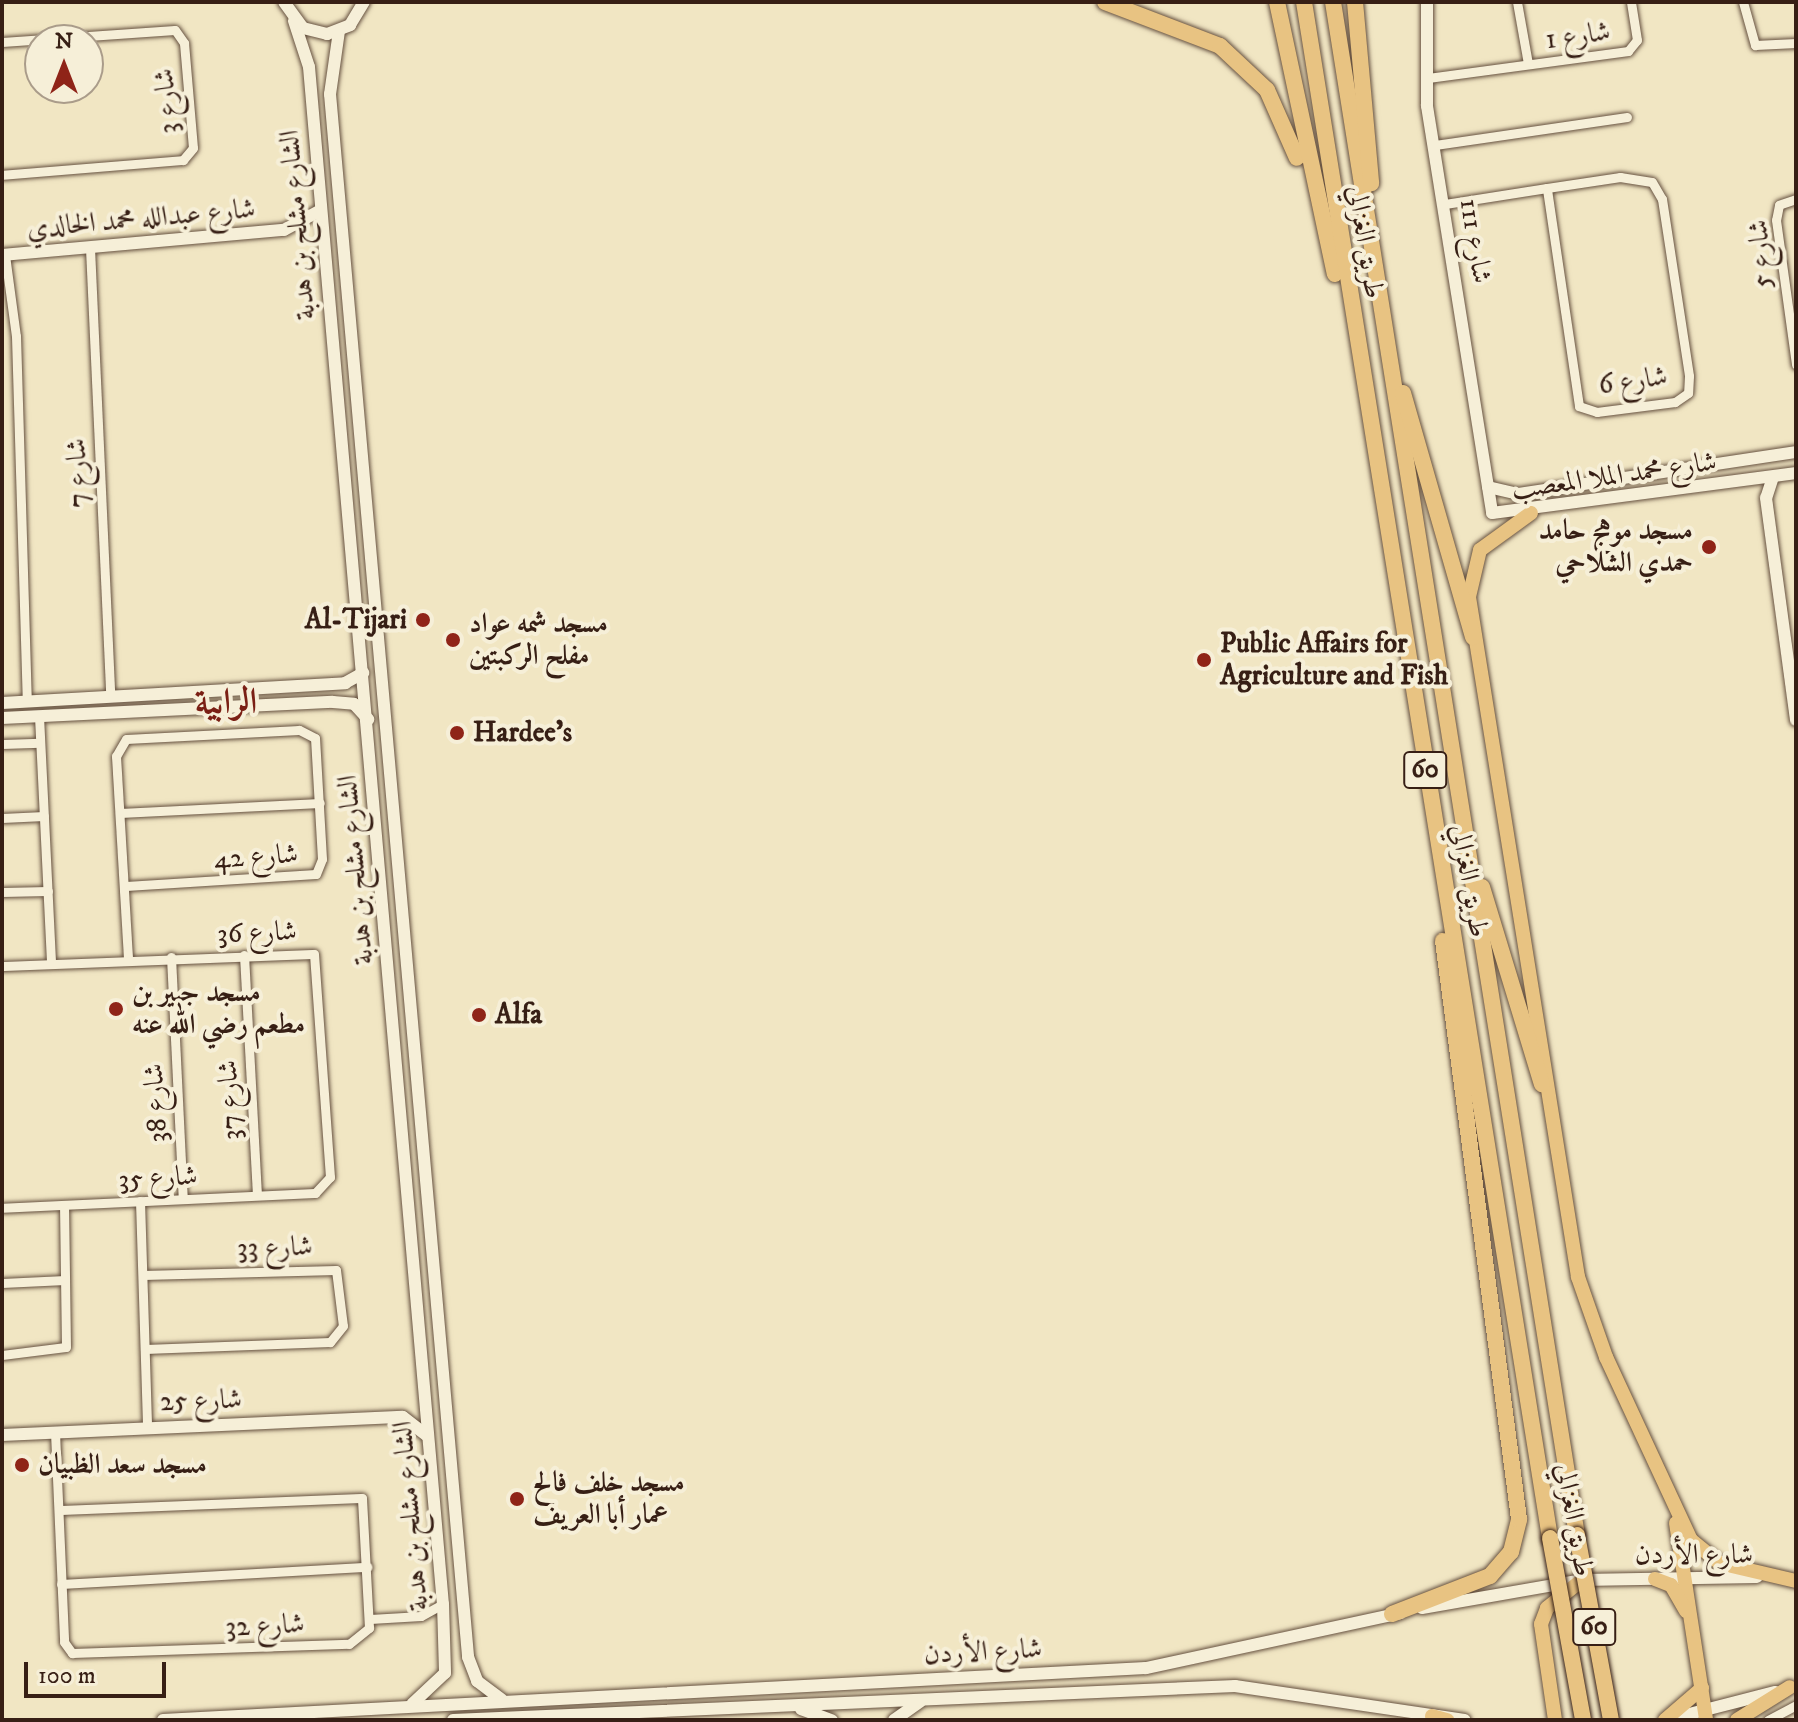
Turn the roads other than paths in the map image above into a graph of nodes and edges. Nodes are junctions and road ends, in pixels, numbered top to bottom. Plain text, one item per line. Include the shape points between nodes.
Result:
1 (364, 2) edge
2 (1105, 2) edge
3 (1277, 2) edge
4 (1304, 2) edge
5 (1333, 2) edge
6 (1355, 2) edge
7 (1427, 2) edge
8 (1517, 2) edge
9 (1631, 2) edge
10 (1743, 2) edge
11 (282, 4) edge
12 (294, 21) junction
13 (339, 31) junction
14 (2, 42) edge
15 (1796, 43) edge
16 (1528, 64) junction
17 (1428, 78) junction
18 (1627, 117) dead end
19 (1435, 145) junction
20 (2, 175) edge
21 (1547, 188) junction
22 (1796, 199) edge
23 (1445, 204) junction
24 (321, 210) junction
25 (1320, 217) junction
26 (284, 230) junction
27 (323, 246) junction
28 (90, 248) junction
29 (3, 255) edge
30 (1374, 261) junction
31 (1356, 349) junction
32 (1796, 365) edge
33 (1395, 376) junction
34 (1796, 452) edge
35 (1796, 473) edge
36 (1773, 477) junction
37 (1750, 481) junction
38 (1572, 486) junction
39 (1488, 487) junction
40 (1766, 498) junction
41 (1575, 507) junction
42 (1531, 513) junction
43 (353, 571) junction
44 (374, 572) junction
45 (376, 603) junction
46 (356, 606) junction
47 (1473, 637) junction
48 (363, 673) junction
49 (190, 692) junction
50 (110, 697) junction
51 (27, 701) junction
52 (2, 703) edge
53 (191, 709) junction
54 (39, 716) junction
55 (2, 718) edge
56 (369, 720) junction
57 (1796, 720) edge
58 (40, 743) junction
59 (2, 744) edge
60 (320, 803) junction
61 (120, 813) junction
62 (44, 816) junction
63 (2, 818) edge
64 (1436, 848) junction
65 (1472, 860) junction
66 (126, 886) junction
67 (48, 891) junction
68 (2, 892) edge
69 (244, 955) junction
70 (171, 957) junction
71 (128, 959) junction
72 (51, 963) junction
73 (2, 966) edge
74 (1542, 1084) junction
75 (315, 1193) joint
76 (257, 1195) junction
77 (183, 1199) junction
78 (140, 1201) junction
79 (64, 1205) junction
80 (2, 1208) edge
81 (409, 1235) junction
82 (430, 1235) junction
83 (143, 1275) junction
84 (65, 1280) junction
85 (2, 1283) edge
86 (145, 1349) junction
87 (2, 1355) edge
88 (425, 1394) junction
89 (403, 1417) junction
90 (147, 1427) junction
91 (55, 1432) junction
92 (2, 1435) edge
93 (428, 1437) junction
94 (1672, 1501) junction
95 (59, 1510) junction
96 (368, 1567) junction
97 (1686, 1577) junction
98 (1655, 1579) junction
99 (1582, 1580) junction
100 (1796, 1581) edge
101 (61, 1584) junction
102 (443, 1604) junction
103 (1392, 1614) junction
104 (370, 1619) junction
105 (1694, 1634) junction
106 (468, 1657) junction
107 (446, 1660) junction
108 (1081, 1671) junction
109 (1793, 1686) edge
110 (735, 1688) junction
111 (1702, 1688) junction
112 (1030, 1694) junction
113 (502, 1700) junction
114 (923, 1700) junction
115 (412, 1704) junction
116 (1796, 1705) edge
117 (790, 1706) junction
118 (679, 1712) junction
119 (1432, 1716) junction
120 (1706, 1717) edge
121 (163, 1720) edge
122 (453, 1720) edge
123 (832, 1720) edge
124 (894, 1720) edge
125 (1447, 1720) edge
126 (1465, 1720) edge
127 (1555, 1720) edge
128 (1583, 1720) edge
129 (1611, 1720) edge
130 (1665, 1720) edge
131 (1737, 1720) edge
132 (1768, 1720) edge

1 - 13 street
2 - 25 highway via 1186,28 1248,68 1278,111
3 - 25 highway
4 - 31 highway, طريق الغزالي / 60
5 - 30 highway, طريق الغزالي / 60
6 - 30 highway
7 - 17 street, شارع 111
8 - 16 street, شارع 1
9 - 16 street, شارع 1 via 1637,40 1628,51
10 - 15 street via 1755,45
11 - 12 street, الشارع مشلح بن هدبة
12 - 13 street via 315,33
12 - 24 street, الشارع مشلح بن هدبة via 309,67
13 - 44 street, الشارع مشلح بن هدبة via 330,94
14 - 20 street, شارع 3 via 175,30 184,43 193,148 183,160
16 - 17 street, شارع 1
17 - 19 street, شارع 111
18 - 19 street
19 - 23 street, شارع 111
21 - 21 street, شارع 6 via 1641,177 1659,190 1689,376 1688,393 1675,402 1597,412 1579,406
21 - 23 street, شارع 6
22 - 32 street, شارع 5 via 1779,205 1776,220
23 - 39 street, شارع 111
24 - 26 street, شارع عبدالله محمد الخالدي
24 - 27 street, الشارع مشلح بن هدبة
25 - 31 highway
26 - 27 street, شارع عبدالله محمد الخالدي via 308,233
26 - 28 street, شارع عبدالله محمد الخالدي
27 - 43 street, الشارع مشلح بن هدبة
28 - 29 street, شارع عبدالله محمد الخالدي
28 - 50 street, شارع 7
29 - 51 street via 16,351
30 - 33 highway, طريق الغزالي / 60
31 - 64 highway, طريق الغزالي / 60
33 - 47 highway via 1413,413
33 - 65 highway, طريق الغزالي / 60
34 - 38 street, شارع محمد الملا المعصب
35 - 36 street, شارع محمد الملا المعصب
36 - 37 street, شارع محمد الملا المعصب
36 - 40 street
37 - 40 street
37 - 41 street, شارع محمد الملا المعصب
38 - 39 street, شارع محمد الملا المعصب via 1504,495
38 - 41 street
39 - 42 street, شارع محمد الملا المعصب via 1496,516
40 - 57 street
41 - 42 street, شارع محمد الملا المعصب
42 - 47 main road via 1500,529 1475,557 1468,582
43 - 44 street via 365,579
43 - 46 street, الشارع مشلح بن هدبة
44 - 45 street, الشارع مشلح بن هدبة
45 - 46 street
45 - 82 street, الشارع مشلح بن هدبة
46 - 48 street, الشارع مشلح بن هدبة
47 - 74 main road
48 - 49 street via 345,683
48 - 56 street, الشارع مشلح بن هدبة
49 - 50 street
49 - 53 street via 197,700
50 - 51 street
51 - 52 street
53 - 54 street
53 - 56 street via 333,702 354,704
54 - 55 street
54 - 58 street
56 - 81 street, الشارع مشلح بن هدبة
58 - 59 street
58 - 62 street
60 - 61 street, شارع 42
60 - 61 street, شارع 42 via 317,744 309,733 134,736 116,756
60 - 66 street, شارع 42 via 321,867 308,878
61 - 66 street, شارع 42
62 - 63 street
62 - 67 street
64 - 103 highway via 1468,1163 1519,1519 1511,1552 1490,1576
64 - 128 highway, طريق الغزالي / 60, bridge
65 - 74 highway
65 - 129 highway, طريق الغزالي / 60, bridge via 1577,1535
66 - 71 street, شارع 42
67 - 68 street
67 - 72 street
69 - 70 street, شارع 36
69 - 75 street, شارع 36 via 308,952 317,958 330,1177
69 - 76 street, شارع 37
70 - 71 street, شارع 36
70 - 77 street, شارع 38
71 - 72 street, شارع 36
72 - 73 street, شارع 36
74 - 94 main road via 1580,1286
75 - 76 street, شارع 35
76 - 77 street, شارع 35
77 - 78 street, شارع 35
78 - 79 street, شارع 35
78 - 83 street
79 - 80 street, شارع 35
79 - 84 street
81 - 82 street via 419,1226
81 - 88 street, الشارع مشلح بن هدبة
82 - 106 street, الشارع مشلح بن هدبة
83 - 86 street
83 - 86 street, شارع 33 via 336,1270 343,1326 330,1342
84 - 85 street
84 - 87 street via 66,1347
86 - 90 street
88 - 89 street
88 - 93 street, الشارع مشلح بن هدبة
89 - 90 street, شارع 25
89 - 93 street
90 - 91 street, شارع 25
91 - 92 street, شارع 25
91 - 95 street, شارع 32
93 - 102 street, الشارع مشلح بن هدبة
94 - 97 main road
94 - 100 main road via 1707,1557
95 - 96 street via 345,1494 362,1498 368,1509
95 - 101 street, شارع 32
96 - 101 street, شارع 32
96 - 104 street
97 - 98 street, شارع الأردن
97 - 100 street, شارع الأردن
97 - 105 main road
98 - 99 street, شارع الأردن
98 - 105 main road via 1678,1593
99 - 103 street, شارع الأردن
99 - 127 main road via 1547,1608 1541,1624
101 - 104 street, شارع 32 via 64,1642 79,1656 349,1644 366,1635
102 - 104 street via 421,1616
102 - 107 street, الشارع مشلح بن هدبة
103 - 108 street, شارع الأردن via 1206,1659
105 - 111 main road
106 - 107 street via 459,1669
106 - 113 street, الشارع مشلح بن هدبة via 477,1681
107 - 115 street via 436,1689
108 - 110 street, شارع الأردن
108 - 112 street via 1082,1686
109 - 120 street
109 - 131 main road
110 - 113 street, شارع الأردن
110 - 118 street via 673,1696 669,1705
111 - 120 main road
111 - 130 main road
112 - 114 street, شارع الأردن
112 - 119 street, شارع الأردن via 1235,1686
113 - 115 street, شارع الأردن
114 - 117 street, شارع الأردن
114 - 124 street
115 - 121 street, شارع الأردن
116 - 132 street
117 - 118 street, شارع الأردن
117 - 123 street
118 - 122 street, شارع الأردن
119 - 125 main road
119 - 126 street, شارع الأردن
120 - 130 street

